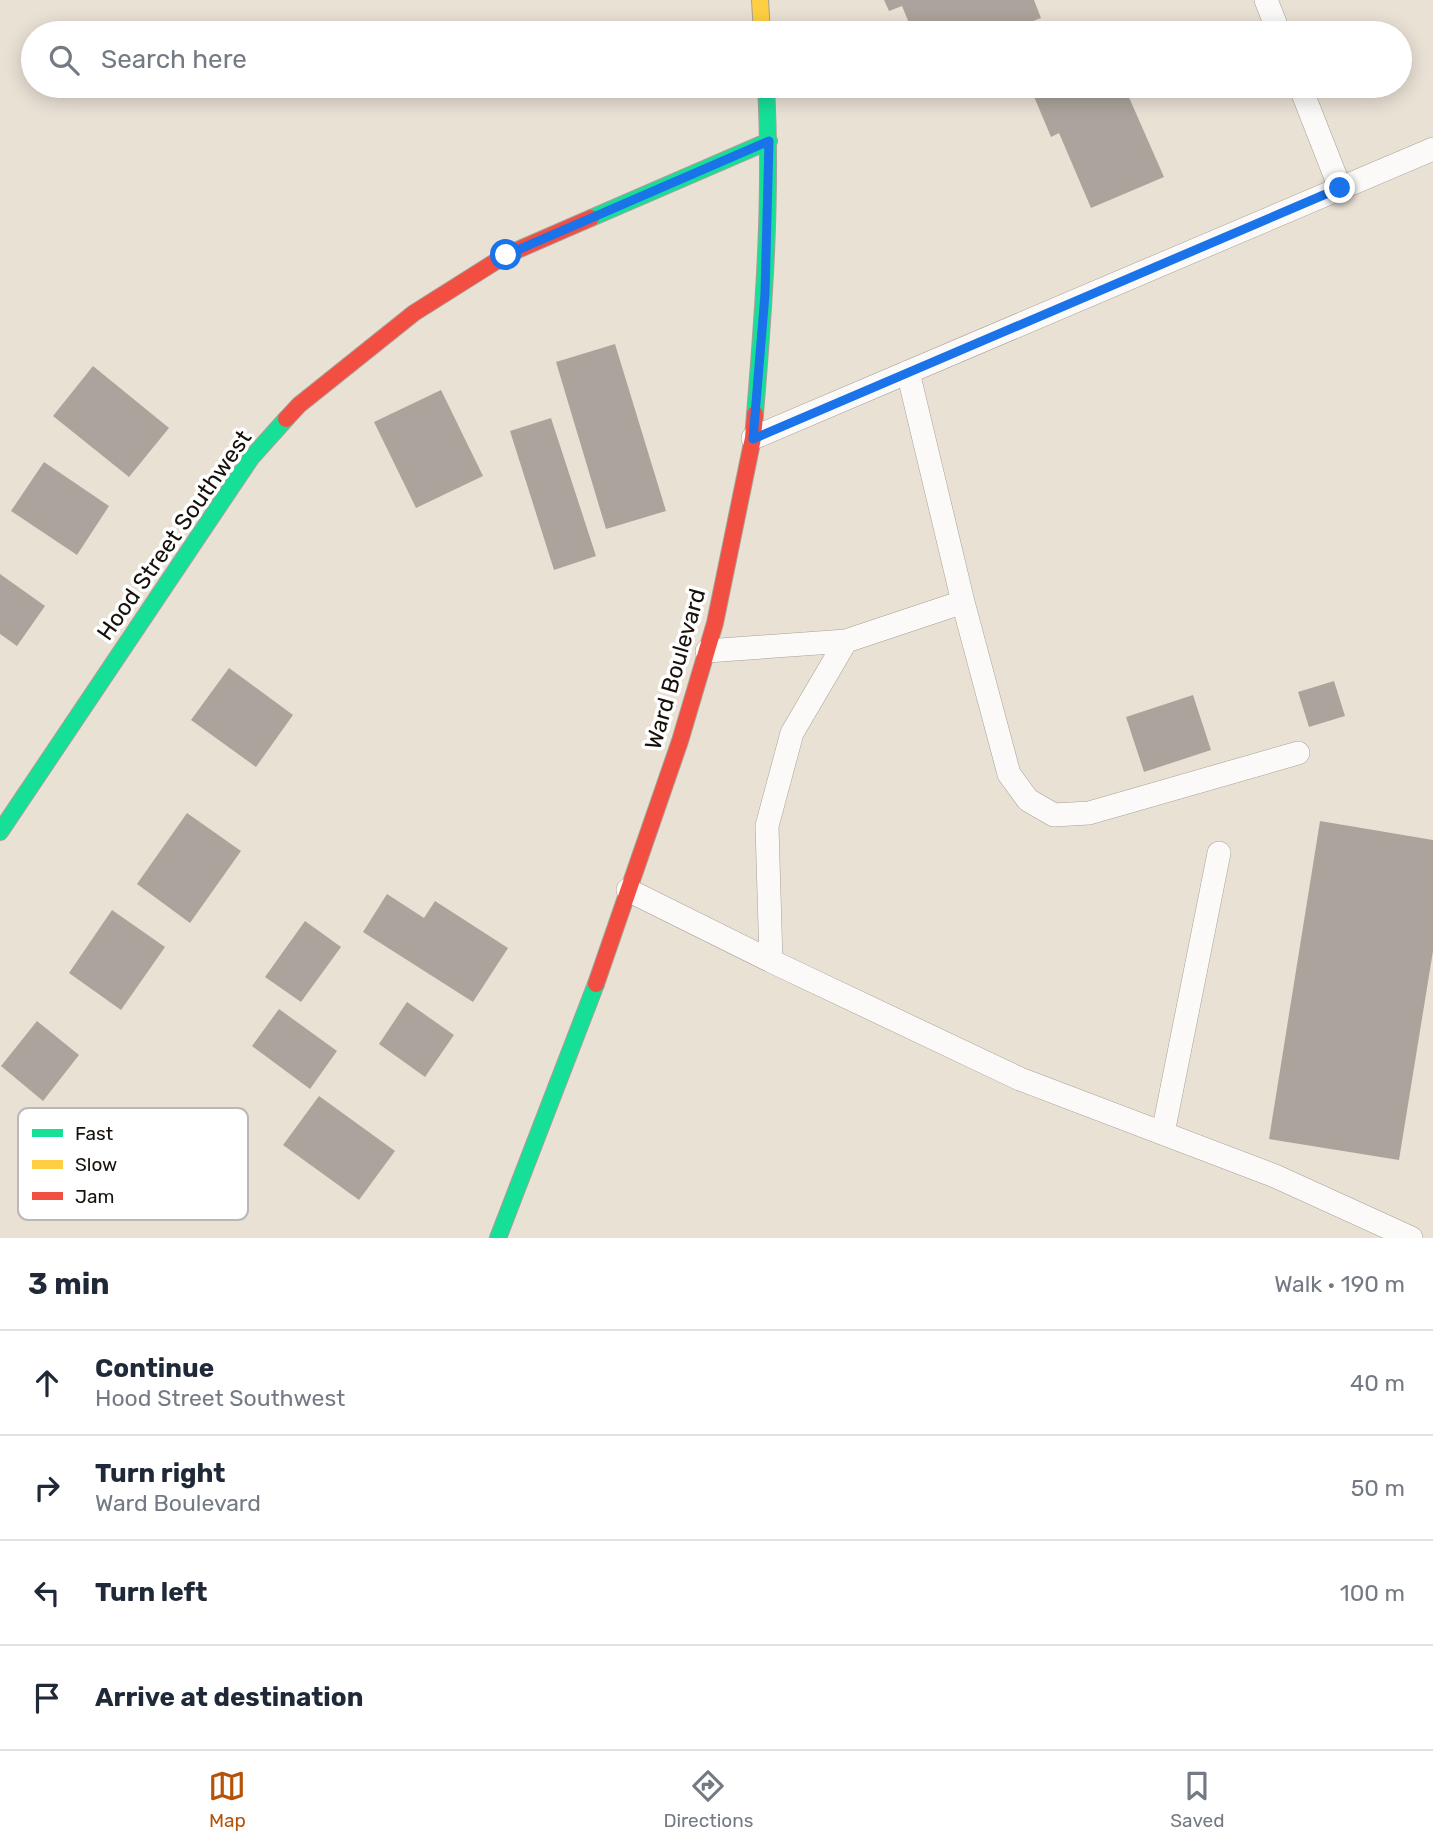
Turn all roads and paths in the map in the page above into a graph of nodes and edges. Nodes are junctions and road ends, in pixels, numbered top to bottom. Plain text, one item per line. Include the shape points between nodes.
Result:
1 (760, 0) edge
2 (1266, 0) edge
3 (761, 21) edge
4 (1274, 21) edge
5 (767, 98) edge
6 (1305, 98) edge
7 (769, 141) junction
8 (1433, 149) edge
9 (1340, 188) junction
10 (908, 372) junction
11 (753, 439) junction
12 (962, 602) junction
13 (846, 641) junction
14 (707, 651) junction
15 (1298, 752) dead end
16 (0, 832) edge
17 (1219, 853) dead end
18 (628, 890) junction
19 (771, 961) junction
20 (1163, 1133) junction
21 (498, 1238) edge
22 (1411, 1238) edge

1 - 3 main road
2 - 4 lane
5 - 7 main road, Ward Boulevard
6 - 9 lane
7 - 11 main road, Ward Boulevard via 765,294
7 - 16 main road, Hood Street Southwest via 506,255 414,313 299,405 251,458
8 - 9 lane
9 - 10 lane
10 - 11 lane
10 - 12 lane
11 - 14 main road, Ward Boulevard
12 - 13 lane
12 - 15 lane via 1009,774 1028,800 1054,815 1089,813
13 - 14 lane
13 - 19 lane via 792,733 767,826
14 - 18 main road, Ward Boulevard
17 - 20 lane
18 - 19 lane
18 - 21 main road, Ward Boulevard via 592,997
19 - 20 lane via 1020,1079
20 - 22 lane via 1275,1176

